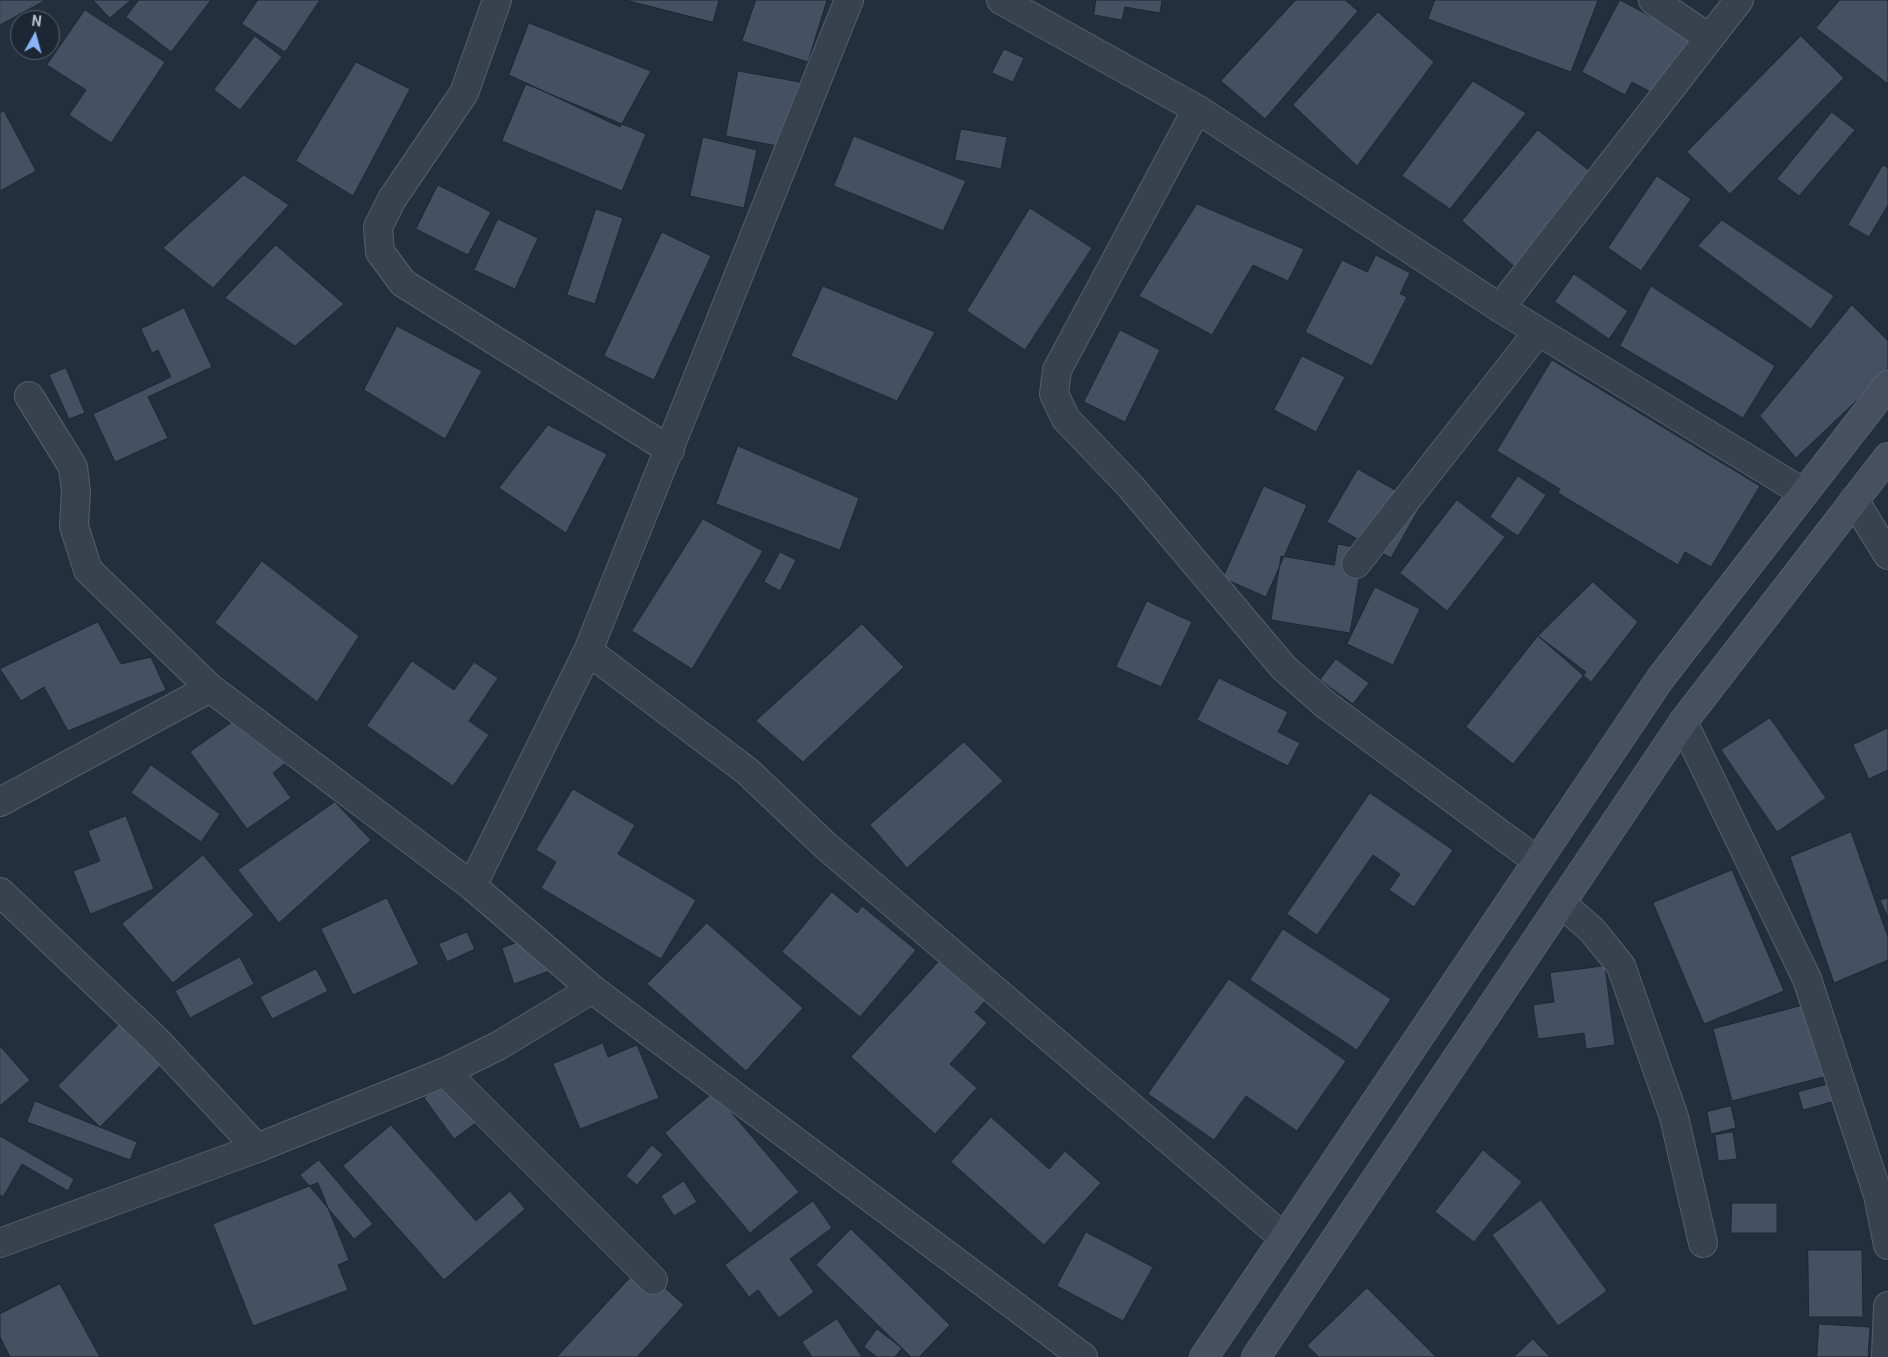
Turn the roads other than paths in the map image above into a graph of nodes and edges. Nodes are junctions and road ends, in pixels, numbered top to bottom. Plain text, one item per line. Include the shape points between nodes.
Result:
1 (497, 0) edge
2 (849, 0) edge
3 (1001, 0) edge
4 (1653, 0) edge
5 (1739, 0) edge
6 (1709, 38) junction
7 (1197, 109) junction
8 (1500, 308) junction
9 (1538, 332) junction
10 (1888, 385) edge
11 (29, 396) dead end
12 (670, 450) junction
13 (1888, 457) edge
14 (1804, 493) junction
15 (1854, 500) junction
16 (1888, 555) edge
17 (1356, 564) dead end
18 (588, 651) junction
19 (210, 688) junction
20 (1683, 722) junction
21 (0, 802) edge
22 (1537, 861) junction
23 (472, 886) junction
24 (0, 892) edge
25 (1562, 903) junction
26 (592, 989) junction
27 (446, 1072) junction
28 (257, 1148) junction
29 (1284, 1238) junction
30 (0, 1243) edge
31 (1703, 1244) dead end
32 (1888, 1245) edge
33 (653, 1280) dead end
34 (1888, 1306) edge
35 (1083, 1357) edge
36 (1204, 1357) edge
37 (1256, 1357) edge
38 (1886, 1357) edge

1 - 12 street via 464,93 392,199 378,227 380,252 404,283
2 - 12 street
3 - 7 street
4 - 6 street
5 - 6 street
6 - 8 street
7 - 8 street
7 - 22 street via 1057,370 1054,394 1066,419 1125,481 1284,668 1326,705
8 - 9 street
9 - 14 street
9 - 17 street
10 - 14 main road
11 - 19 street via 73,467 76,492 74,526 88,570
12 - 18 street
13 - 15 main road
14 - 22 main road via 1660,679
15 - 16 street
15 - 20 main road
18 - 23 street
18 - 29 street via 747,771 826,846
19 - 21 street
19 - 23 street
20 - 25 main road
20 - 32 street via 1807,979 1878,1195
22 - 29 main road
23 - 26 street
24 - 28 street via 157,1041
25 - 31 street via 1592,930 1621,966 1674,1117
25 - 37 main road
26 - 27 street via 498,1046
26 - 35 street
27 - 28 street
27 - 33 street
28 - 30 street
29 - 36 main road
34 - 38 street

